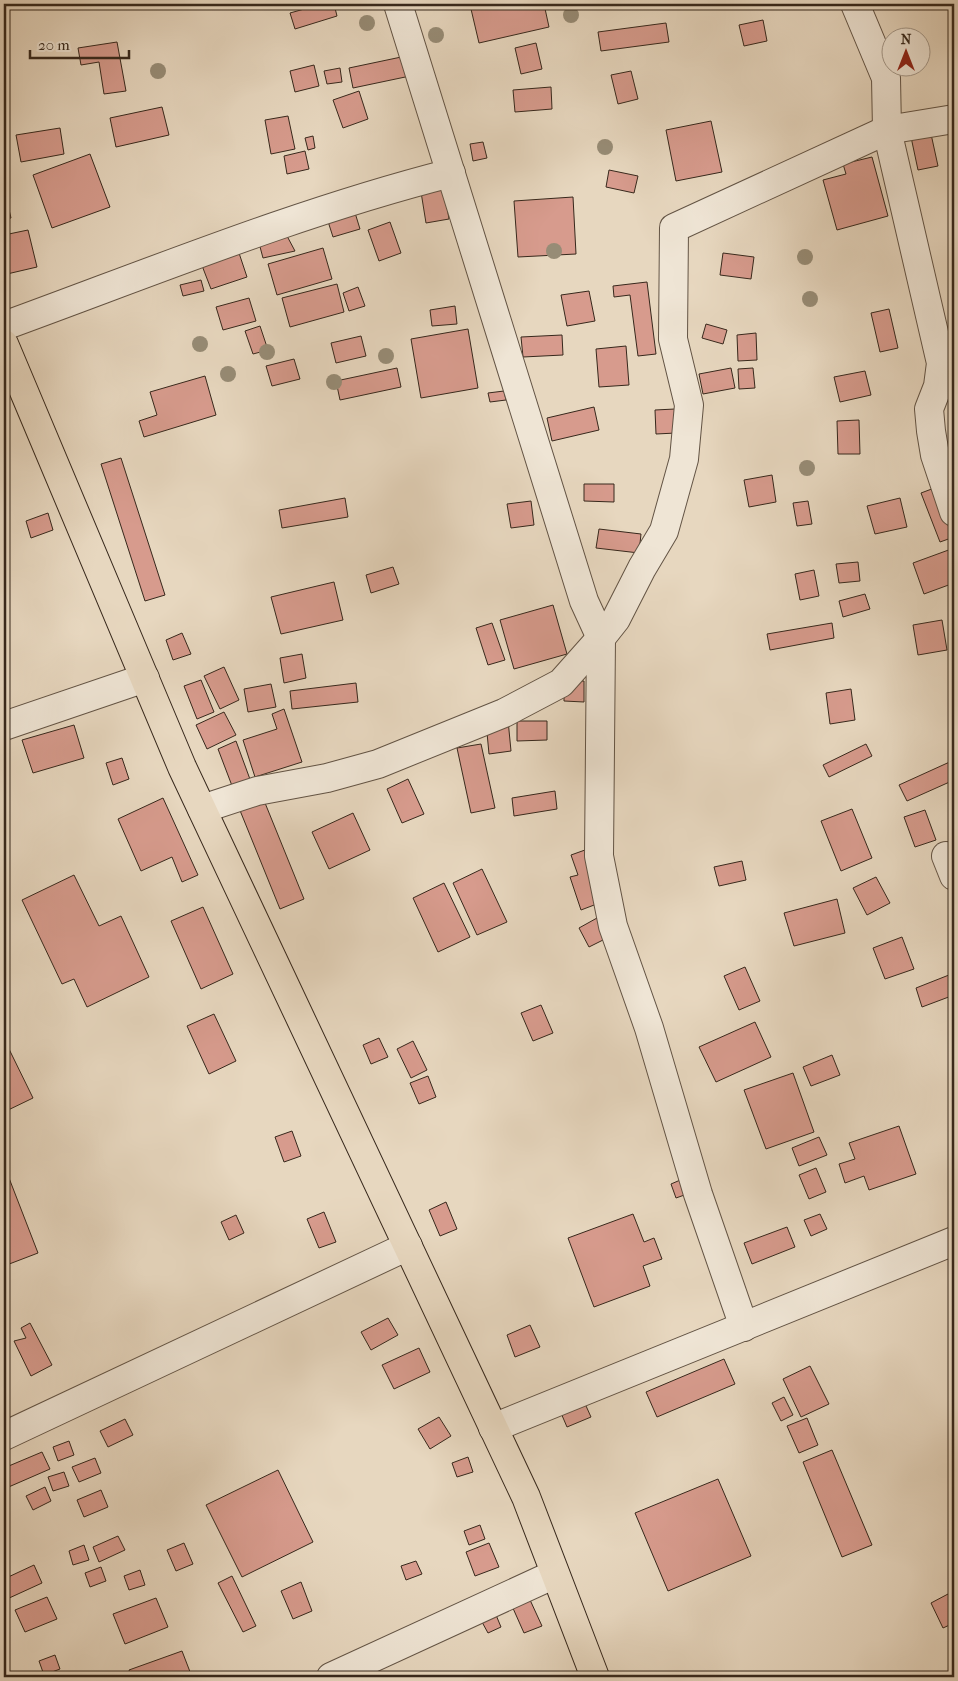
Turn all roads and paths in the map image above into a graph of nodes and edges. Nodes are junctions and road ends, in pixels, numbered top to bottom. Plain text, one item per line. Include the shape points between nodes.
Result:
1 (398, 4) edge
2 (855, 4) edge
3 (954, 119) edge
4 (887, 130) junction
5 (450, 173) junction
6 (4, 326) edge
7 (4, 344) edge
8 (954, 512) edge
9 (601, 638) junction
10 (145, 678) junction
11 (4, 726) edge
12 (202, 809) junction
13 (954, 1241) edge
14 (408, 1246) junction
15 (744, 1326) junction
16 (494, 1428) junction
17 (4, 1436) edge
18 (555, 1574) junction
19 (331, 1677) edge
20 (595, 1677) edge

1 - 5 street
2 - 4 street via 886,78
3 - 4 street
4 - 8 street via 941,363 938,386 929,409 934,455
4 - 9 street via 674,228 673,339 689,405 684,460 664,531 616,619
5 - 6 street via 379,191 261,230
5 - 9 street via 581,592
7 - 10 main road
9 - 12 street via 560,683 495,717 378,764 327,778 257,791
9 - 15 street via 599,856 613,926 648,1028 698,1194
10 - 11 street
10 - 12 main road
12 - 14 main road
13 - 15 street
14 - 16 main road
14 - 17 street
15 - 16 street
16 - 18 main road via 526,1496
18 - 19 street
18 - 20 main road

